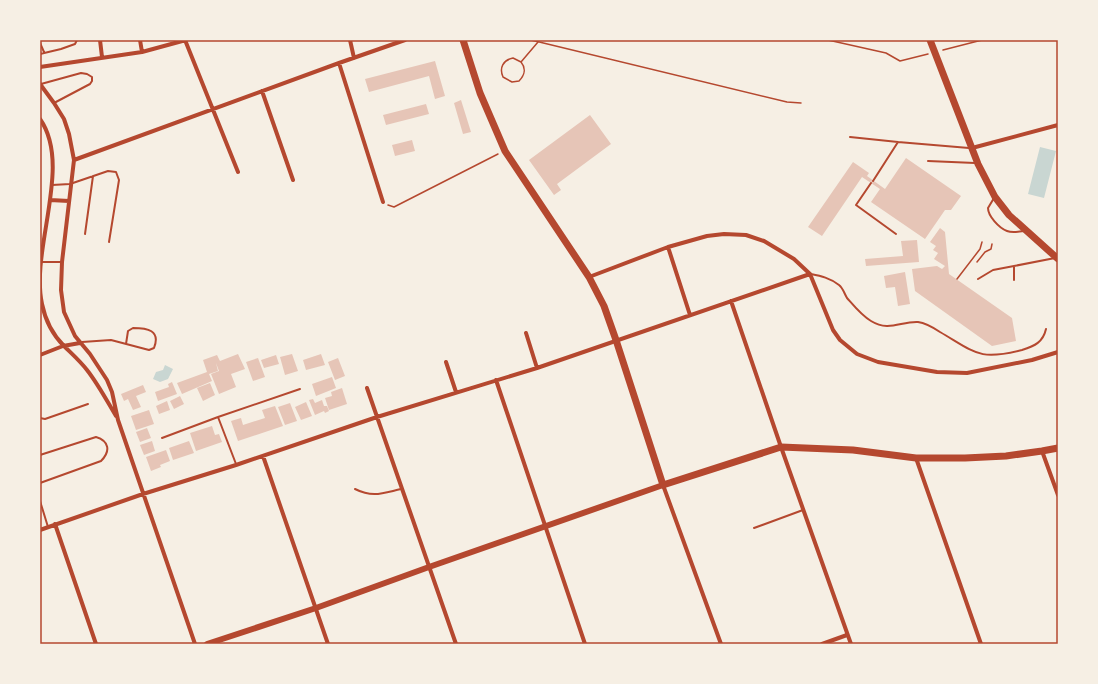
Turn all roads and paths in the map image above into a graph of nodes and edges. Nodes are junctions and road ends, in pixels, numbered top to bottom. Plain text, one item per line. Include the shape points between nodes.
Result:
1 (77, 40) edge
2 (100, 40) edge
3 (140, 40) edge
4 (185, 40) edge
5 (350, 40) edge
6 (405, 40) edge
7 (463, 40) edge
8 (532, 40) edge
9 (828, 40) edge
10 (930, 40) edge
11 (982, 40) edge
12 (170, 42) edge
13 (538, 42) junction
14 (40, 43) edge
15 (954, 47) dead end
16 (44, 52) junction
17 (142, 52) junction
18 (40, 54) edge
19 (102, 57) junction
20 (917, 57) dead end
21 (354, 58) junction
22 (521, 62) junction
23 (339, 63) junction
24 (40, 67) edge
25 (40, 84) edge
26 (262, 91) junction
27 (54, 103) junction
28 (801, 103) dead end
29 (214, 110) junction
30 (40, 119) edge
31 (1058, 125) edge
32 (850, 138) dead end
33 (898, 142) junction
34 (972, 148) junction
35 (505, 151) junction
36 (74, 160) junction
37 (928, 161) dead end
38 (978, 164) junction
39 (238, 172) dead end
40 (93, 176) junction
41 (293, 180) dead end
42 (873, 181) dead end
43 (871, 183) dead end
44 (70, 184) junction
45 (51, 185) junction
46 (995, 197) junction
47 (50, 200) junction
48 (69, 201) junction
49 (383, 202) joint
50 (1027, 231) junction
51 (85, 234) dead end
52 (896, 234) dead end
53 (108, 242) dead end
54 (982, 242) dead end
55 (992, 244) dead end
56 (668, 247) junction
57 (1057, 258) edge
58 (41, 262) edge
59 (62, 262) junction
60 (977, 262) dead end
61 (1014, 266) junction
62 (810, 274) junction
63 (589, 278) junction
64 (978, 279) dead end
65 (957, 280) dead end
66 (1014, 280) dead end
67 (731, 300) junction
68 (690, 315) junction
69 (1046, 329) dead end
70 (526, 333) dead end
71 (616, 340) junction
72 (80, 343) junction
73 (126, 344) junction
74 (63, 346) junction
75 (1058, 352) edge
76 (40, 355) edge
77 (446, 362) dead end
78 (537, 368) junction
79 (496, 380) junction
80 (367, 388) dead end
81 (300, 389) dead end
82 (456, 392) junction
83 (88, 404) dead end
84 (218, 417) junction
85 (377, 417) junction
86 (40, 418) edge
87 (118, 420) junction
88 (162, 438) dead end
89 (781, 446) junction
90 (1058, 448) edge
91 (1042, 451) junction
92 (40, 455) edge
93 (263, 456) junction
94 (916, 458) junction
95 (236, 465) junction
96 (40, 483) edge
97 (663, 485) junction
98 (402, 488) junction
99 (355, 489) dead end
100 (143, 494) junction
101 (1058, 496) edge
102 (40, 500) edge
103 (804, 510) junction
104 (55, 524) junction
105 (48, 527) junction
106 (546, 527) junction
107 (754, 528) dead end
108 (40, 530) edge
109 (429, 566) junction
110 (316, 608) junction
111 (847, 635) junction
112 (96, 644) edge
113 (195, 644) edge
114 (207, 644) edge
115 (328, 644) edge
116 (456, 644) edge
117 (585, 644) edge
118 (721, 644) edge
119 (822, 644) edge
120 (850, 644) edge
121 (981, 644) edge

1 - 16 lane via 75,44
2 - 19 street
3 - 17 street
4 - 12 street
4 - 29 street
5 - 21 street
6 - 21 street
7 - 35 main road via 480,93
8 - 13 path
9 - 20 path via 886,53 900,61
10 - 34 main road
11 - 15 path
12 - 17 street
13 - 22 path
13 - 28 path via 787,102
14 - 16 lane
16 - 18 lane
17 - 19 street
19 - 24 street
21 - 23 street
22 - 22 path via 513,58 506,60 502,68 503,78 512,82 519,81 524,75 524,66
23 - 26 street
23 - 49 street
25 - 27 street
25 - 27 lane via 81,73 92,77 90,84
26 - 29 street
26 - 41 street
27 - 36 street via 64,119
29 - 36 street
29 - 39 street
30 - 45 street via 51,143
31 - 34 street
32 - 33 lane
33 - 34 lane
33 - 42 lane
34 - 38 main road
35 - 49 path via 394,207
35 - 63 main road
36 - 44 street
37 - 38 lane
38 - 46 main road
40 - 44 lane
40 - 51 lane
40 - 53 lane via 111,171 116,172 118,178
43 - 52 lane via 856,205
44 - 45 lane
44 - 48 street
45 - 47 street
46 - 50 main road via 1009,215
46 - 50 lane via 988,208 990,215 1008,231
47 - 48 street
47 - 58 street
48 - 59 street
50 - 57 main road
54 - 65 path via 980,250
55 - 60 path via 991,249
56 - 62 street via 708,236 746,235 778,249
56 - 63 street
56 - 68 street
57 - 61 lane
58 - 59 lane
58 - 74 street via 42,303 48,323
59 - 72 street via 61,290 64,312
61 - 64 lane via 993,270
61 - 66 lane
62 - 67 street
62 - 69 lane via 822,276 840,286 847,298 870,321 882,326 918,322 939,331 969,350 986,356 1032,347 1041,340
62 - 75 street via 833,330 840,340 857,354 878,362 937,372 967,373
63 - 71 main road via 604,306
67 - 68 street
67 - 89 street
68 - 71 street
70 - 78 street
71 - 78 street
71 - 97 main road
72 - 73 lane via 104,340
72 - 74 street
72 - 87 street via 107,380
73 - 73 lane via 149,350 154,348 156,338 150,330 133,328 128,332
74 - 76 street
74 - 87 street via 88,371
77 - 82 street
78 - 79 street
79 - 82 street
79 - 106 street
80 - 85 street
81 - 84 lane
82 - 85 street
83 - 86 lane via 45,419
84 - 88 lane
84 - 95 lane
85 - 93 street
85 - 98 street
87 - 100 street
89 - 94 main road via 853,450
89 - 97 main road
89 - 103 street
90 - 91 main road
91 - 94 main road via 992,456
91 - 101 street
92 - 96 lane via 96,437 103,439 108,451 101,461
93 - 95 street
93 - 110 street
94 - 121 street
95 - 100 street
97 - 106 main road
97 - 118 street
98 - 99 lane via 375,495
98 - 109 street
100 - 104 street
100 - 113 street
102 - 105 lane
103 - 107 lane
103 - 111 street
104 - 105 street
104 - 112 street
105 - 108 street
106 - 109 main road
106 - 117 street
109 - 110 main road
109 - 116 street
110 - 114 main road
110 - 115 street
111 - 119 street
111 - 120 street

